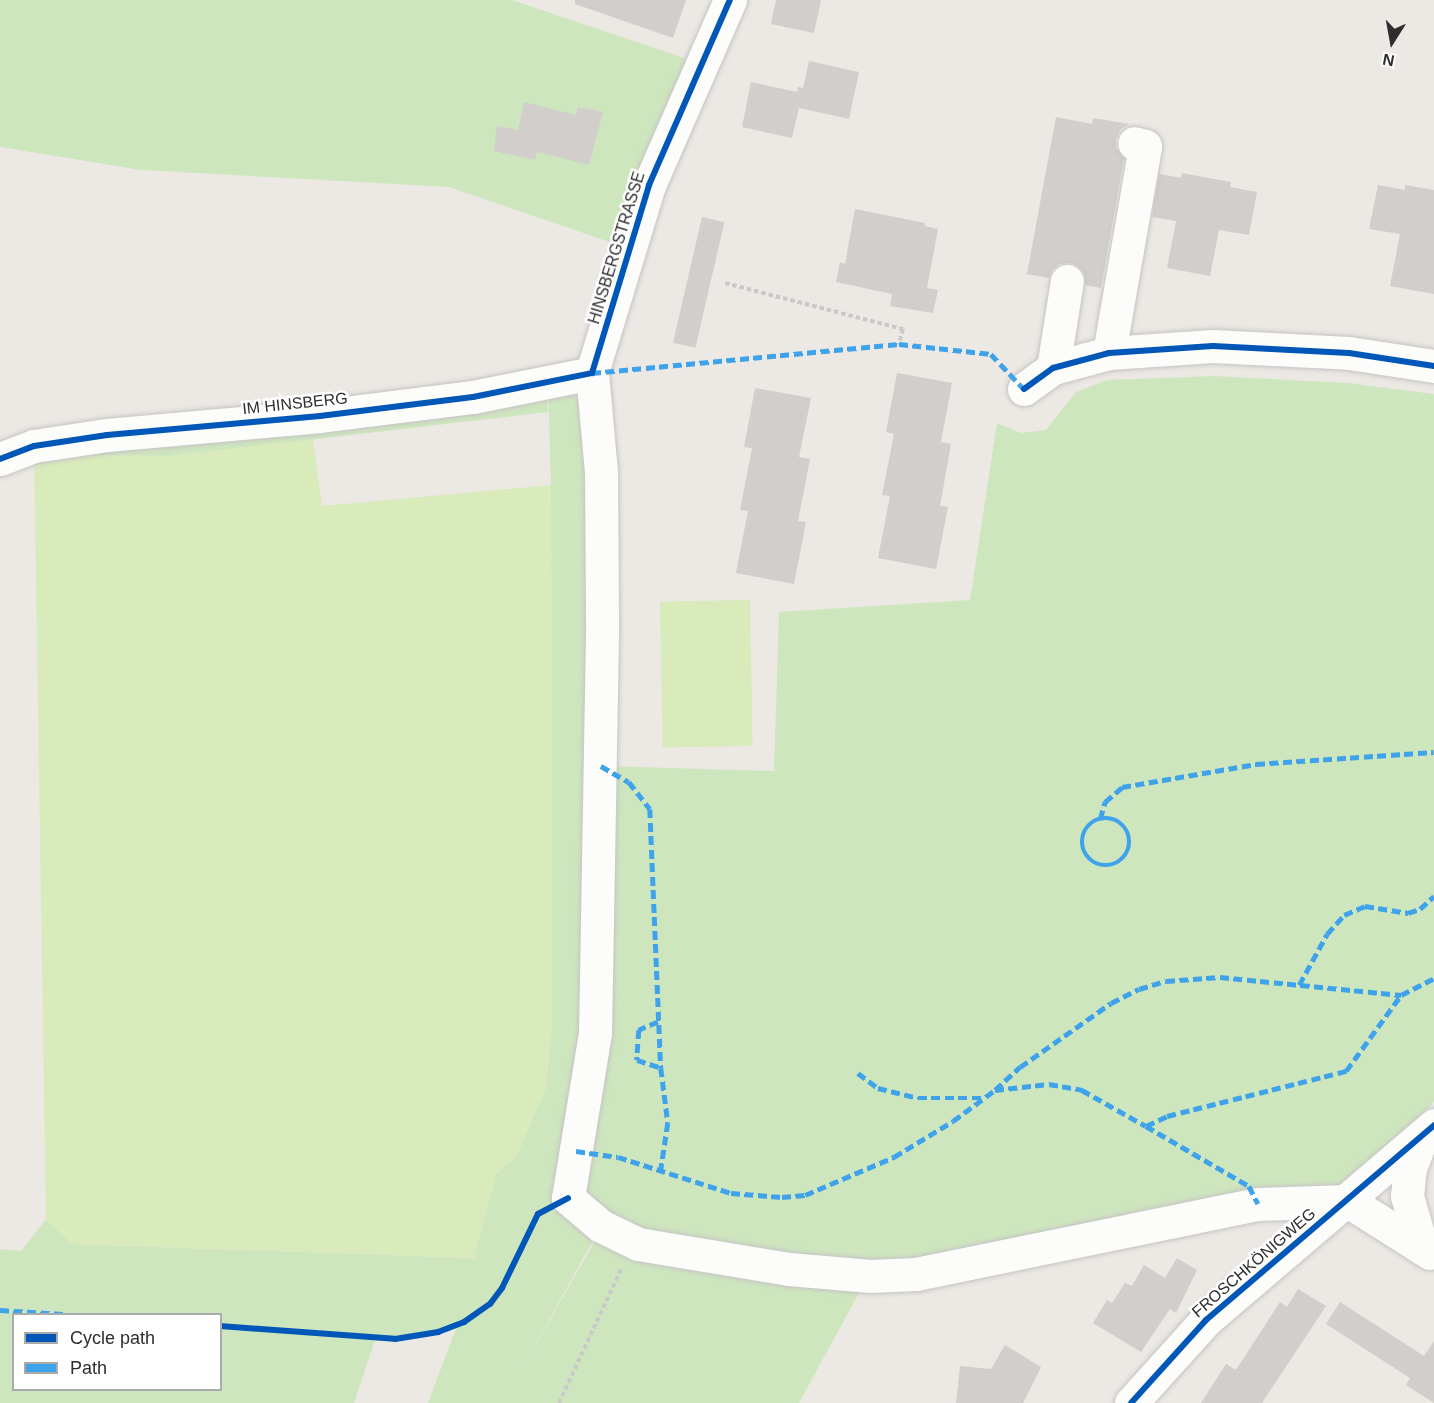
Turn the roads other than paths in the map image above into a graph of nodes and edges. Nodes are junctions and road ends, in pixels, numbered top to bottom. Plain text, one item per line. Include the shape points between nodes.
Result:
1 (730, 0) edge
2 (1134, 143) dead end
3 (1067, 281) dead end
4 (1110, 353) junction
5 (1434, 366) edge
6 (1053, 368) junction
7 (592, 373) junction
8 (1024, 389) dead end
9 (0, 459) edge
10 (1429, 1130) edge
11 (1348, 1201) junction
12 (1428, 1252) edge
13 (1131, 1403) edge

1 - 7 street, HINSBERGSTRASSE via 649,185
2 - 4 street via 1145,146
3 - 6 street
4 - 5 street via 1214,346 1349,353
4 - 6 street
6 - 8 street
7 - 9 street, IM HINSBERG via 473,397 107,435 34,446
7 - 11 street via 601,471 602,633 595,1034 568,1198 591,1220 633,1242 789,1269 871,1276 916,1274 1258,1204
10 - 11 street, FROSCHKÖNIGWEG
10 - 12 street via 1410,1168 1407,1196
11 - 12 street
11 - 13 street, FROSCHKÖNIGWEG via 1206,1320

